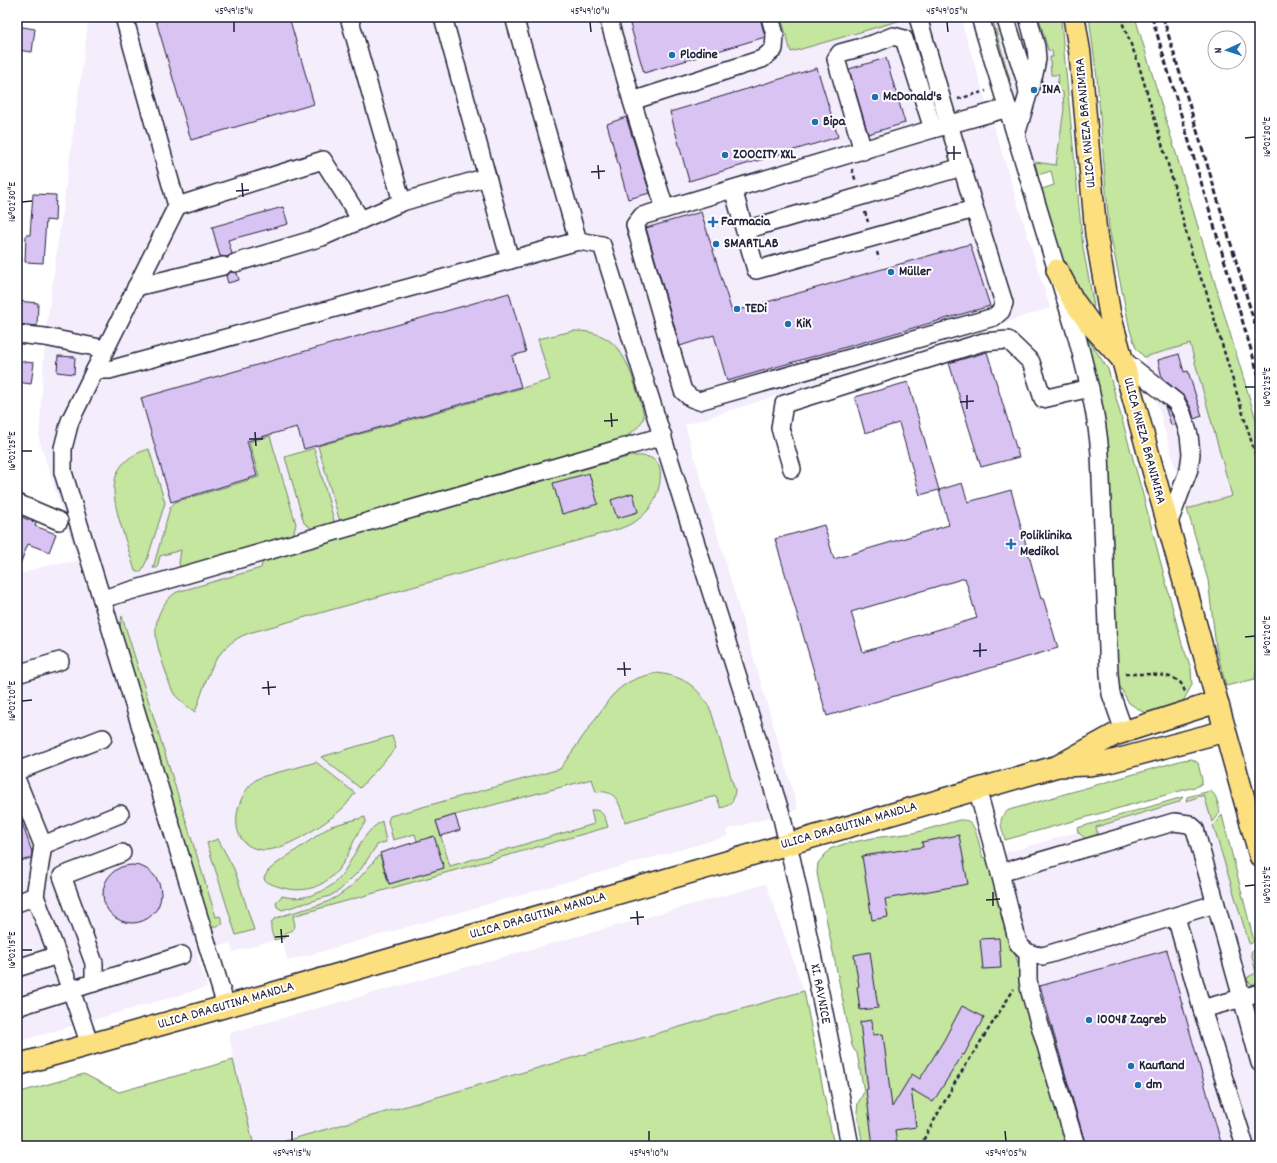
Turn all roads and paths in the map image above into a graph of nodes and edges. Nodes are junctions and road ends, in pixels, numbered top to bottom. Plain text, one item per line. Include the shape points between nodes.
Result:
1 (124, 17) edge
2 (349, 17) edge
3 (443, 17) edge
4 (514, 17) edge
5 (608, 17) edge
6 (770, 17) edge
7 (918, 17) edge
8 (980, 17) edge
9 (1005, 17) edge
10 (1018, 17) edge
11 (1028, 17) edge
12 (1074, 17) edge
13 (1120, 17) edge
14 (1034, 74) junction
15 (990, 90) dead end
16 (1028, 94) junction
17 (632, 101) junction
18 (952, 101) dead end
19 (1008, 108) junction
20 (949, 125) junction
21 (933, 129) junction
22 (1016, 135) junction
23 (863, 151) junction
24 (962, 167) junction
25 (487, 177) junction
26 (733, 189) junction
27 (402, 202) junction
28 (177, 206) junction
29 (665, 209) junction
30 (974, 209) junction
31 (361, 220) junction
32 (745, 230) junction
33 (578, 241) junction
34 (510, 260) junction
35 (1057, 270) junction
36 (136, 287) junction
37 (17, 334) edge
38 (105, 349) junction
39 (1122, 359) junction
40 (95, 370) junction
41 (1090, 388) junction
42 (663, 436) junction
43 (792, 469) dead end
44 (1260, 470) edge
45 (17, 503) edge
46 (58, 521) dead end
47 (1168, 525) junction
48 (102, 599) junction
49 (60, 661) dead end
50 (17, 674) edge
51 (1122, 674) dead end
52 (1187, 697) dead end
53 (1217, 702) junction
54 (1124, 731) junction
55 (1225, 731) junction
56 (102, 738) dead end
57 (1058, 766) junction
58 (17, 771) edge
59 (17, 781) edge
60 (977, 788) junction
61 (120, 814) dead end
62 (788, 843) junction
63 (43, 845) junction
64 (122, 853) dead end
65 (1260, 856) edge
66 (1000, 873) junction
67 (35, 896) junction
68 (17, 903) edge
69 (1215, 904) junction
70 (1176, 916) junction
71 (1028, 954) junction
72 (58, 955) junction
73 (182, 955) dead end
74 (17, 968) edge
75 (1028, 980) junction
76 (94, 983) junction
77 (71, 990) junction
78 (1254, 993) edge
79 (17, 1006) edge
80 (226, 1006) junction
81 (1202, 1009) junction
82 (90, 1044) junction
83 (1260, 1063) edge
84 (17, 1065) edge
85 (850, 1146) edge
86 (920, 1146) edge
87 (1076, 1146) edge
88 (1245, 1146) edge

1 - 28 street
2 - 27 street
3 - 25 street
4 - 33 street
5 - 17 street
6 - 17 street via 775,35 774,49 762,59
7 - 20 street
8 - 19 street
9 - 16 street
10 - 14 street
11 - 14 street via 1036,47
12 - 39 main road, ULICA KNEZA BRANIMIRA via 1080,54 1098,247 1110,316
13 - 44 path via 1138,62 1194,262 1205,288
14 - 16 street
15 - 18 path
16 - 22 street
17 - 29 street
19 - 20 street
19 - 22 street
20 - 21 street
20 - 24 street
21 - 23 street
21 - 23 street via 904,38 893,36 840,52 836,59
22 - 35 street
23 - 26 street
24 - 30 street
24 - 32 street
25 - 27 street
25 - 34 street
26 - 29 street
26 - 32 street
27 - 31 street
28 - 31 street via 323,160
28 - 36 street
29 - 30 street via 642,216 635,225 683,391 700,401 994,317 1001,311 1004,303
30 - 32 street via 756,270
31 - 36 street via 322,237 229,265
33 - 34 street
33 - 42 street, XI. RAVNICE via 602,245
34 - 40 street via 109,370
35 - 39 main road via 1072,300
35 - 41 street
36 - 38 street
37 - 38 street
38 - 40 street
39 - 47 main road, ULICA KNEZA BRANIMIRA
39 - 47 street via 1176,402 1189,435 1191,454 1188,469
40 - 48 street via 70,421 63,448 63,472
41 - 43 street via 1043,399 1031,362 1008,340 983,342 784,404 780,428
41 - 54 street via 1099,435 1109,674 1111,694
42 - 48 street
42 - 62 street, XI. RAVNICE
45 - 46 street
47 - 53 main road, ULICA KNEZA BRANIMIRA
48 - 80 street
49 - 50 street
51 - 52 path via 1152,674 1176,679 1183,686
53 - 54 main road, ULICA DRAGUTINA MANDLA
53 - 55 main road, ULICA KNEZA BRANIMIRA
54 - 57 main road, ULICA DRAGUTINA MANDLA
55 - 57 main road, ULICA DRAGUTINA MANDLA via 1109,762
55 - 65 main road, ULICA KNEZA BRANIMIRA
56 - 58 street
57 - 60 main road, ULICA DRAGUTINA MANDLA
59 - 63 street
60 - 62 main road, ULICA DRAGUTINA MANDLA
60 - 66 street
61 - 63 street
62 - 80 main road, ULICA DRAGUTINA MANDLA
62 - 85 street, XI. RAVNICE
63 - 67 street
64 - 76 street via 62,876 94,963
66 - 69 street via 1174,822 1189,824 1194,829
66 - 71 street via 1018,943
67 - 68 street
67 - 72 street
69 - 70 street
69 - 78 street
70 - 71 street via 1044,956
70 - 81 street
71 - 75 street
72 - 74 street
72 - 77 street
73 - 76 street
75 - 86 path via 1011,991
75 - 87 street
76 - 77 street
77 - 79 street
77 - 82 street
78 - 81 street
78 - 83 street
80 - 82 main road, ULICA DRAGUTINA MANDLA
81 - 88 street
82 - 84 main road, ULICA DRAGUTINA MANDLA

